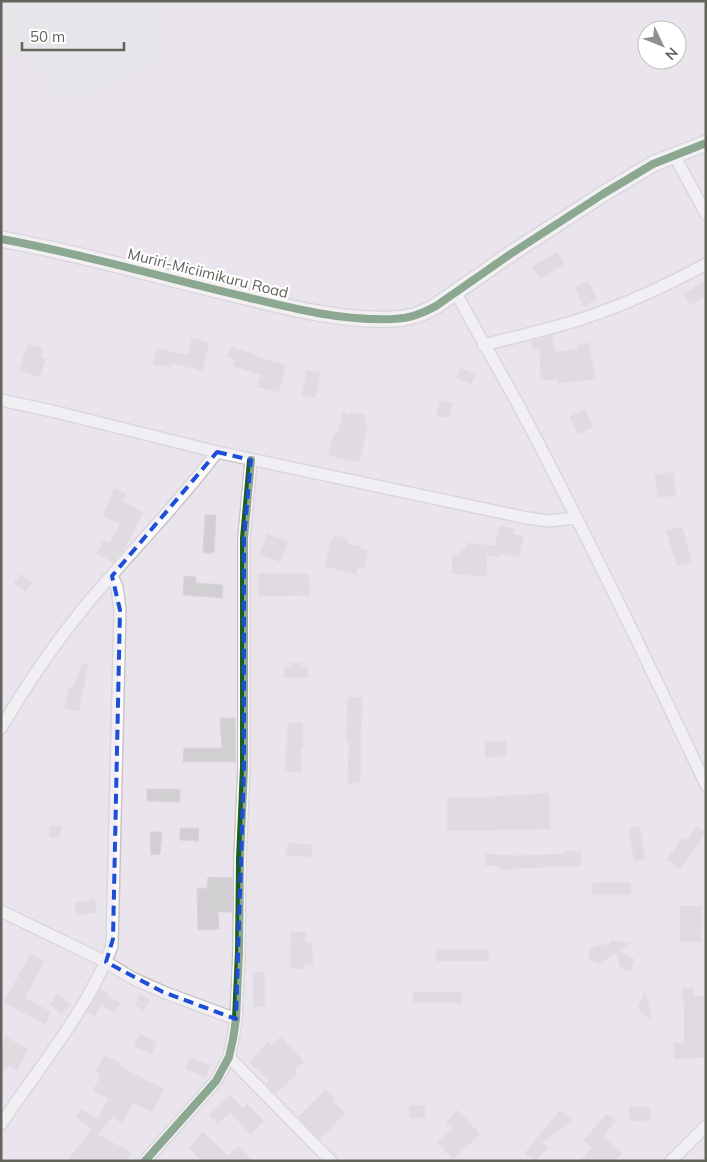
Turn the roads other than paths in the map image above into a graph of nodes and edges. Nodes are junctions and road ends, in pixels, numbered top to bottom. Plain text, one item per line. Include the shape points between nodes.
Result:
1 (706, 143) edge
2 (674, 155) junction
3 (706, 214) edge
4 (1, 239) edge
5 (706, 264) edge
6 (456, 293) junction
7 (483, 345) junction
8 (1, 400) edge
9 (217, 452) junction
10 (251, 460) junction
11 (576, 518) junction
12 (112, 576) junction
13 (1, 728) edge
14 (706, 785) edge
15 (1, 911) edge
16 (106, 962) junction
17 (236, 1019) junction
18 (229, 1057) junction
19 (1, 1124) edge
20 (706, 1126) edge
21 (325, 1159) edge
22 (145, 1161) edge
23 (671, 1161) edge

1 - 2 street, Muriri-Miciimikuru Road
2 - 3 street
2 - 6 street, Muriri-Miciimikuru Road via 603,194 512,252
4 - 6 street, Muriri-Miciimikuru Road via 36,244 320,314 378,319 410,317
5 - 7 street via 595,313 559,326
6 - 7 street
7 - 11 street via 529,423
8 - 9 street
9 - 10 street
9 - 12 street
10 - 11 street via 526,518 550,521
10 - 17 street via 244,538 244,767
11 - 14 street
12 - 13 street via 74,620
12 - 16 street via 120,610 113,939
15 - 16 street
16 - 17 street via 163,992
16 - 19 street via 88,996
17 - 18 street
18 - 21 street
18 - 22 street via 206,1094
20 - 23 street

